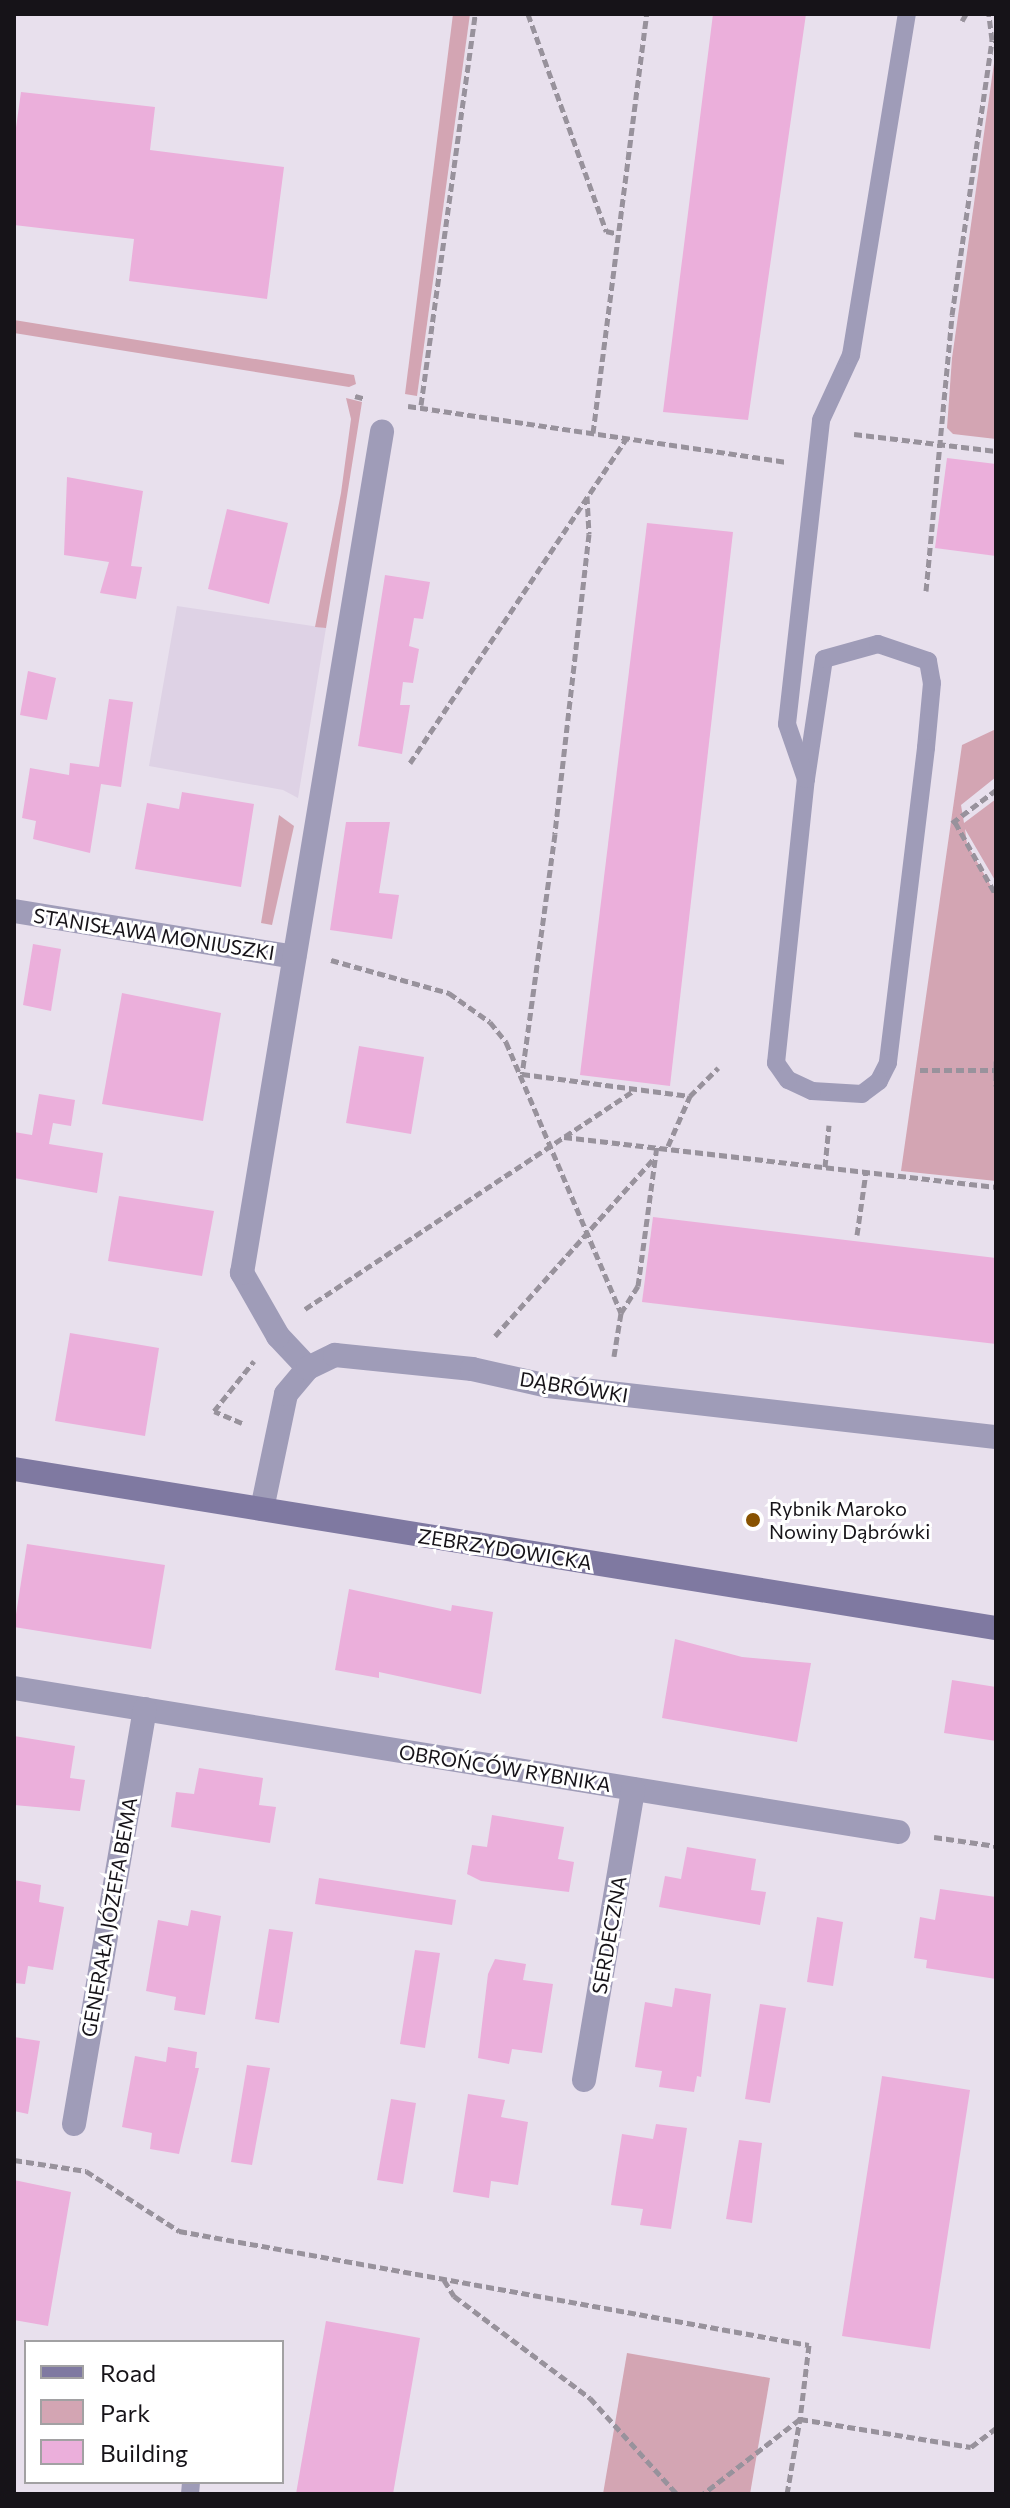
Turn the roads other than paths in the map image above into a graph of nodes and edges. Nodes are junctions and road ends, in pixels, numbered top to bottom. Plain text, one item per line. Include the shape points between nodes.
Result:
1 (907, 14) edge
2 (382, 432) dead end
3 (806, 779) junction
4 (14, 911) edge
5 (294, 957) junction
6 (308, 1368) junction
7 (996, 1437) edge
8 (14, 1469) edge
9 (262, 1509) junction
10 (996, 1628) edge
11 (14, 1688) edge
12 (145, 1709) junction
13 (633, 1789) junction
14 (898, 1832) road end
15 (584, 2080) dead end
16 (74, 2124) dead end

1 - 3 lane via 851,355 820,430 787,724
2 - 5 street
3 - 3 lane via 776,1063 788,1080 812,1091 862,1094 879,1081 888,1063 926,748 932,683 928,661 878,644 824,659
4 - 5 street, STANISŁAWA MONIUSZKI
5 - 6 street via 242,1273 278,1336
6 - 7 street, DĄBRÓWKI via 346,1355 472,1369 548,1386
6 - 9 street via 282,1402
8 - 9 street, ZEBRZYDOWICKA
9 - 10 street, ZEBRZYDOWICKA
11 - 12 street, OBROŃCÓW RYBNIKA
12 - 13 street, OBROŃCÓW RYBNIKA
12 - 16 street, GENERAŁA JÓZEFA BEMA
13 - 14 street, OBROŃCÓW RYBNIKA
13 - 15 street, SERDECZNA

